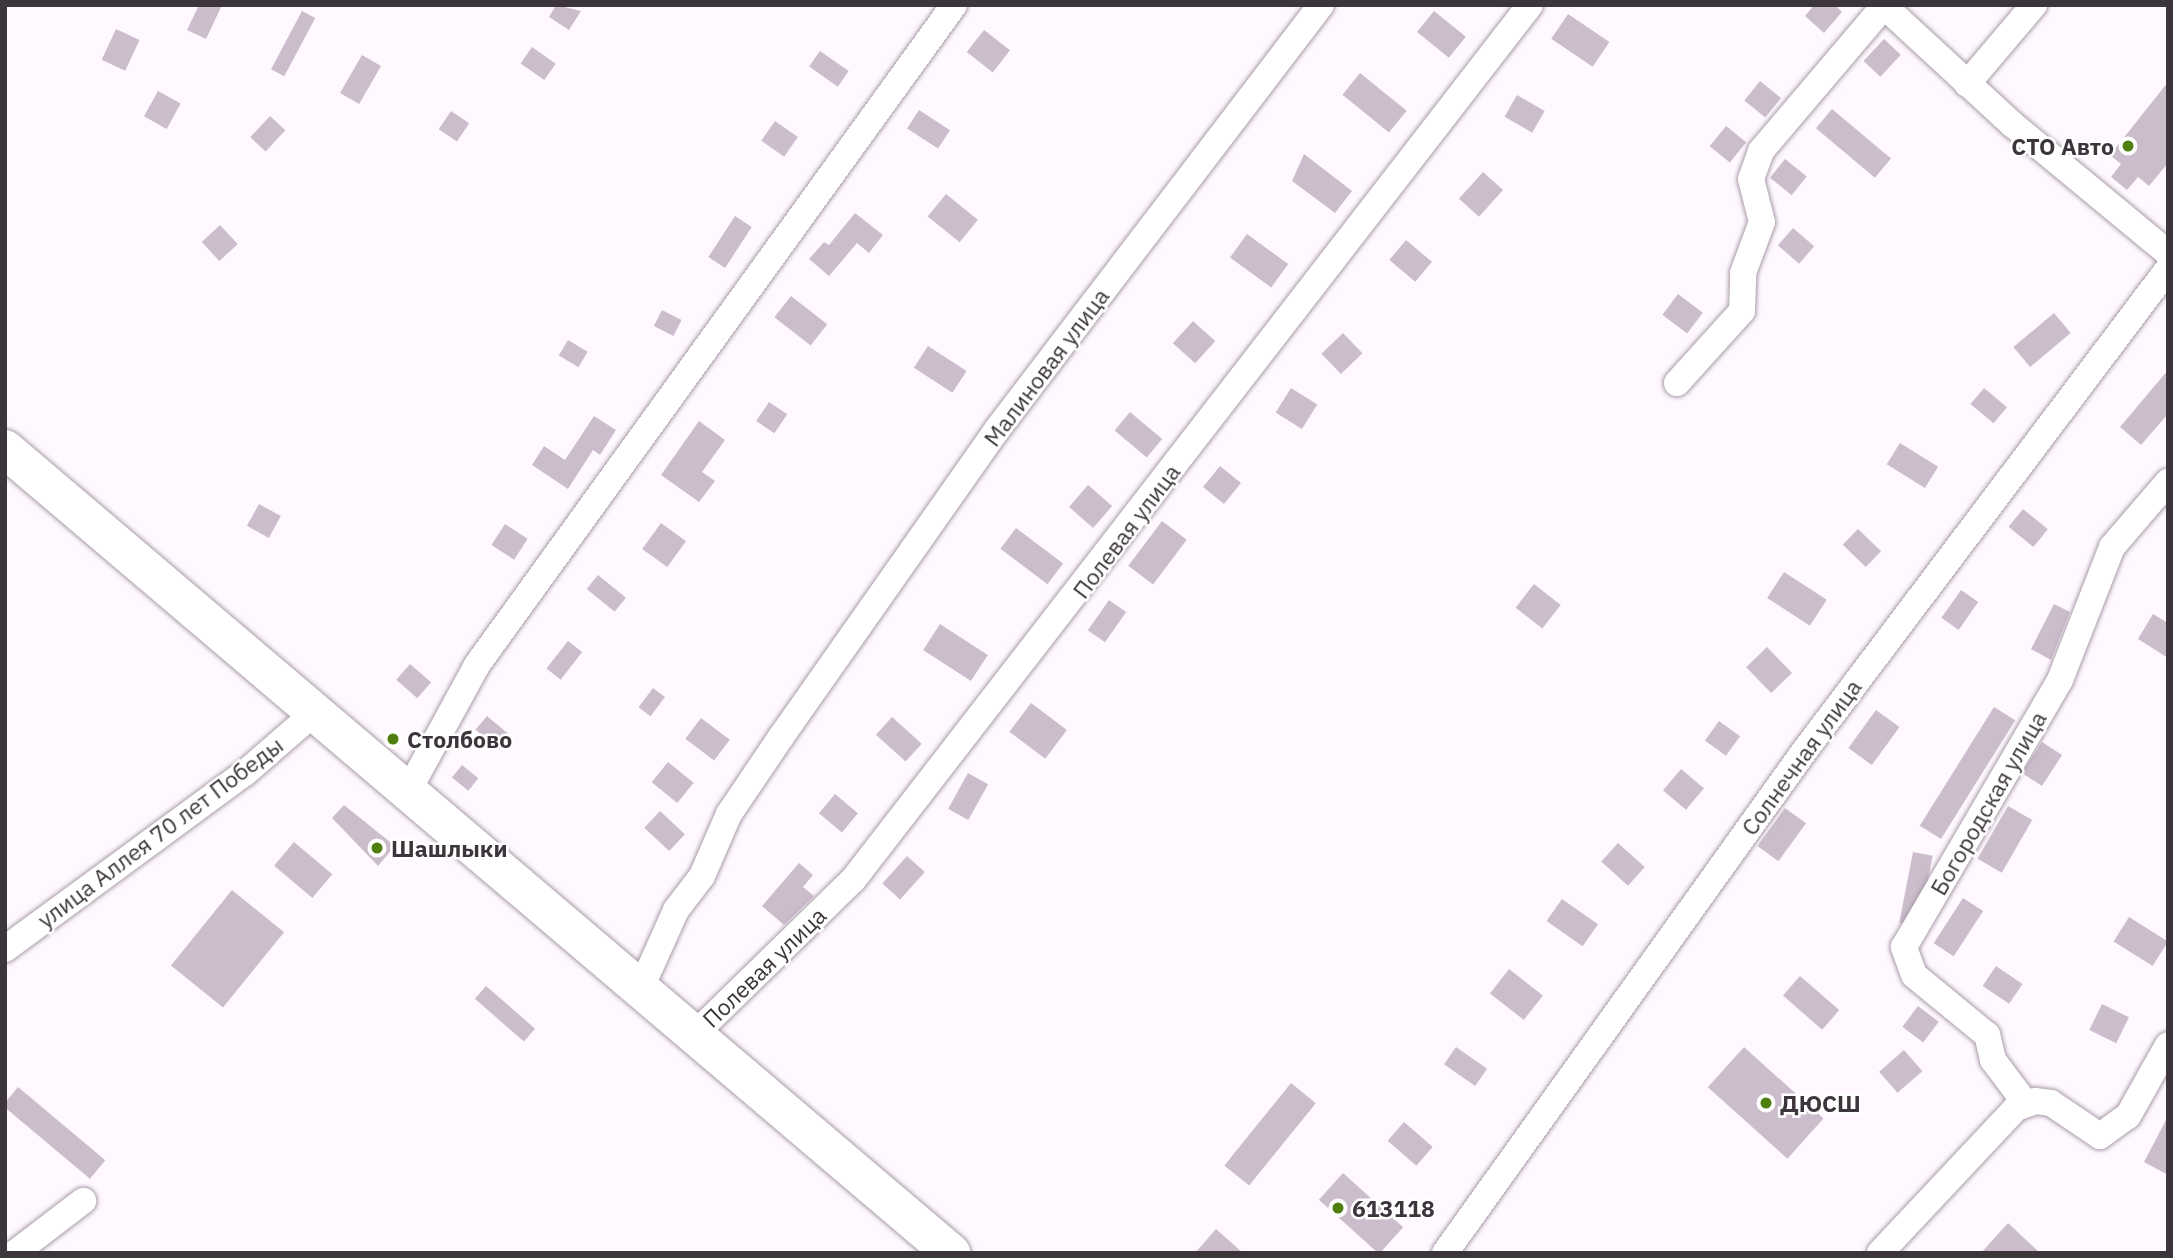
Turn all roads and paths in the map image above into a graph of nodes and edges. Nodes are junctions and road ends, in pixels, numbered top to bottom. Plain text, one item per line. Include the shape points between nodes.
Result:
1 (954, 5) edge
2 (1321, 5) edge
3 (1530, 5) edge
4 (2034, 5) edge
5 (1884, 6) edge
6 (1967, 84) junction
7 (2168, 253) edge
8 (2168, 269) edge
9 (1677, 383) dead end
10 (5, 449) edge
11 (2168, 482) edge
12 (314, 713) junction
13 (407, 793) junction
14 (5, 949) edge
15 (641, 988) junction
16 (695, 1034) junction
17 (2168, 1045) edge
18 (2026, 1104) junction
19 (83, 1201) dead end
20 (944, 1251) edge
21 (15, 1253) edge
22 (1445, 1253) edge
23 (1880, 1253) edge

1 - 13 street via 477,665
2 - 15 street, Малиновая улица via 996,431 780,737 729,814 702,876 676,910
3 - 16 street, Полевая улица via 853,880
4 - 6 street
5 - 6 street
5 - 9 street via 1761,151 1751,179 1762,222 1743,273 1742,311
6 - 7 street
8 - 22 street, Солнечная улица via 1803,753
10 - 12 highway
11 - 18 street, Богородская улица via 2112,547 2060,680 1904,947 1914,975 1987,1035 1993,1060
12 - 13 highway
12 - 14 street, улица Аллея 70 лет Победы via 245,773
13 - 15 highway
15 - 16 highway
16 - 20 highway
17 - 18 street via 2128,1116 2100,1136 2052,1103
18 - 23 street via 1997,1124
19 - 21 street

